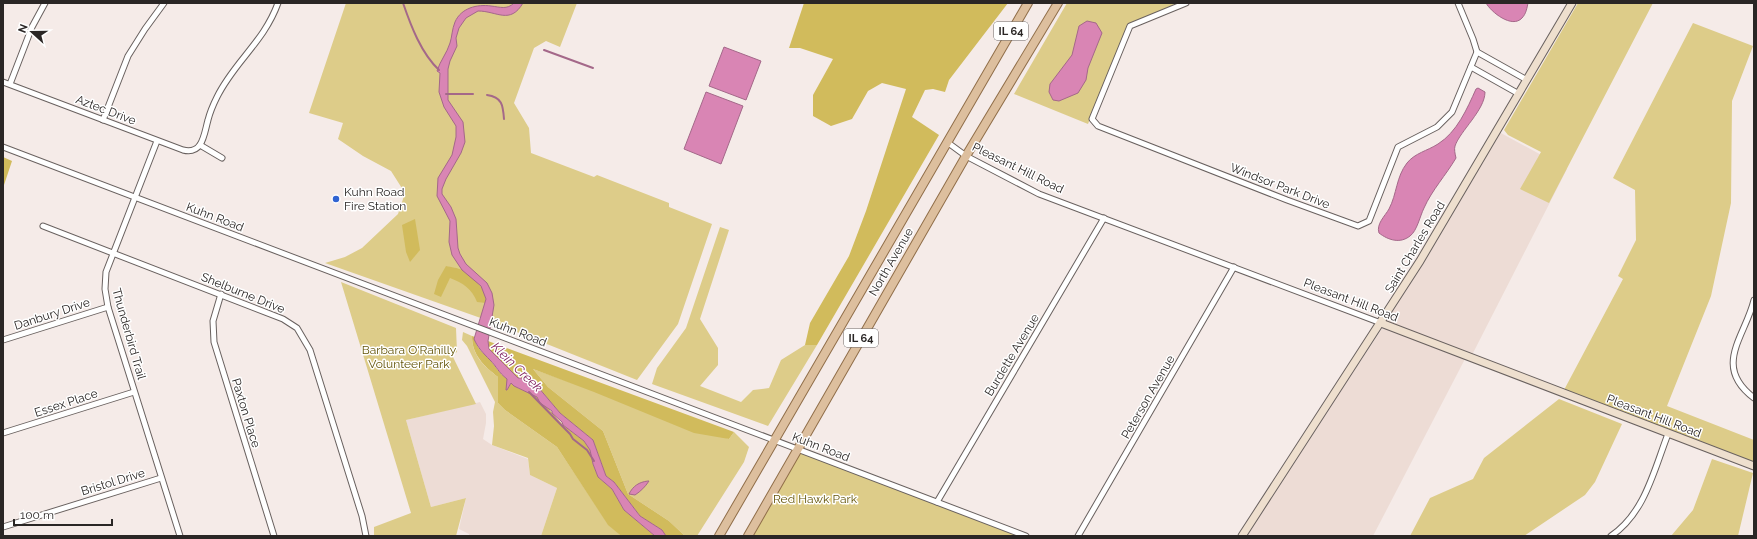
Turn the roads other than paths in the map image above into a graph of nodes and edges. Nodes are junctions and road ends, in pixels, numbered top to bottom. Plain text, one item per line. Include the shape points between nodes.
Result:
1 (45, 3) edge
2 (164, 3) edge
3 (278, 3) edge
4 (1028, 3) edge
5 (1058, 3) edge
6 (1186, 3) edge
7 (1458, 3) edge
8 (1572, 3) edge
9 (1476, 52) junction
10 (1471, 67) junction
11 (1527, 80) junction
12 (3, 82) edge
13 (10, 84) junction
14 (1519, 94) junction
15 (103, 120) junction
16 (157, 140) junction
17 (947, 142) junction
18 (200, 145) junction
19 (3, 147) edge
20 (966, 156) junction
21 (222, 158) dead end
22 (136, 197) junction
23 (1104, 218) junction
24 (43, 226) dead end
25 (114, 254) junction
26 (1234, 268) junction
27 (221, 294) junction
28 (1754, 300) edge
29 (108, 306) junction
30 (1753, 311) edge
31 (1381, 323) junction
32 (3, 340) edge
33 (134, 392) junction
34 (1754, 398) edge
35 (3, 433) edge
36 (1668, 434) junction
37 (775, 440) junction
38 (797, 449) junction
39 (1754, 466) edge
40 (161, 478) junction
41 (937, 502) junction
42 (3, 527) edge
43 (180, 536) edge
44 (274, 536) edge
45 (366, 536) edge
46 (719, 536) edge
47 (748, 536) edge
48 (1026, 536) edge
49 (1078, 536) edge
50 (1242, 536) edge
51 (1611, 536) edge

1 - 13 street via 32,27
2 - 15 street via 128,56
3 - 18 street via 260,39 234,70 217,96
4 - 17 main road, North Avenue / IL 64
5 - 20 main road, North Avenue / IL 64
6 - 10 street, Windsor Park Drive via 1130,26 1092,119 1098,126 1358,226 1369,221 1398,147 1437,127 1452,112
7 - 9 street
8 - 11 street, Saint Charles Road
9 - 10 street, Windsor Park Drive
9 - 11 street
10 - 14 street
11 - 14 street, Saint Charles Road
12 - 13 street, Aztec Drive
13 - 15 street, Aztec Drive
14 - 31 street, Saint Charles Road
15 - 16 street, Aztec Drive
16 - 18 street, Aztec Drive via 186,151
16 - 22 street, Thunderbird Trail
17 - 20 street, Pleasant Hill Road
17 - 37 main road, North Avenue / IL 64
18 - 21 street
19 - 22 street, Kuhn Road
20 - 23 street, Pleasant Hill Road via 1040,194
20 - 38 main road, North Avenue / IL 64
22 - 25 street, Thunderbird Trail
22 - 37 street, Kuhn Road
23 - 26 street, Pleasant Hill Road
23 - 41 street, Burdette Avenue
24 - 25 street, Shelburne Drive
25 - 27 street, Shelburne Drive
25 - 29 street, Thunderbird Trail via 106,272 105,297
26 - 31 street, Pleasant Hill Road
26 - 49 street, Peterson Avenue
27 - 44 street, Paxton Place via 213,321 214,342
27 - 45 street, Shelburne Drive via 283,319 297,328 306,341 362,516
28 - 30 street
29 - 32 street, Danbury Drive
29 - 33 street, Thunderbird Trail
30 - 34 street via 1736,347 1733,370 1738,382
31 - 36 street, Pleasant Hill Road
31 - 50 street, Saint Charles Road
33 - 35 street, Essex Place
33 - 40 street, Thunderbird Trail
36 - 39 street, Pleasant Hill Road
36 - 51 street via 1641,503 1628,522
37 - 38 street, Kuhn Road
37 - 46 main road, North Avenue / IL 64
38 - 41 street, Kuhn Road
38 - 47 main road, North Avenue / IL 64
40 - 42 street, Bristol Drive
40 - 43 street, Thunderbird Trail
41 - 48 street, Kuhn Road

